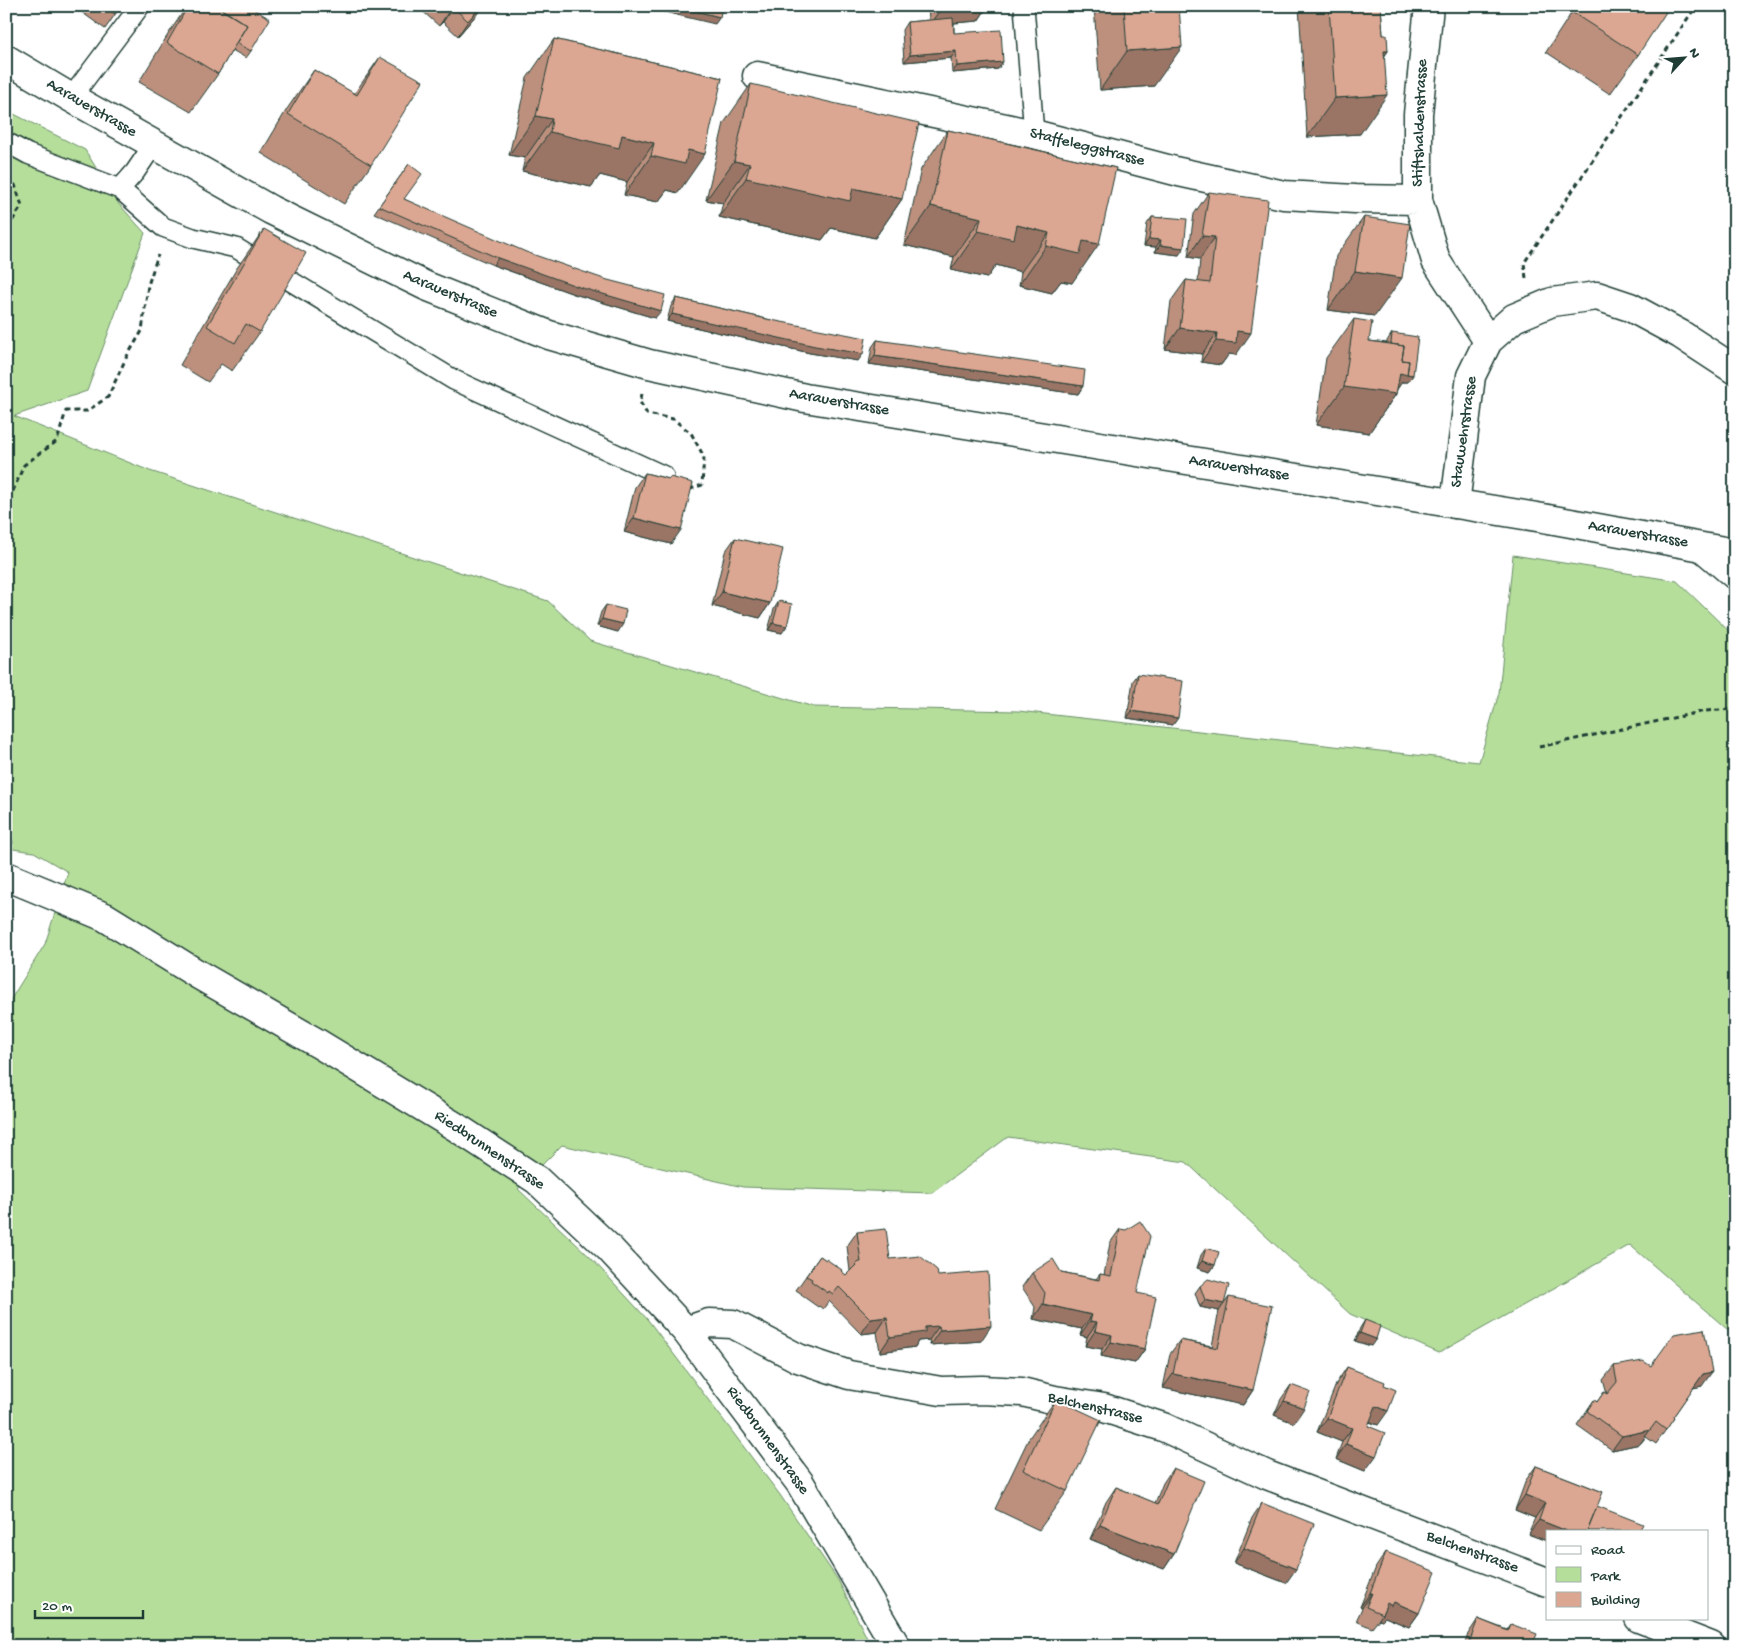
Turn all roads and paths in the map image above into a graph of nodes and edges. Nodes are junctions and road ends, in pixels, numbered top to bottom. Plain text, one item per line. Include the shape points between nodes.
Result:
1 (140, 6) edge
2 (1024, 6) edge
3 (1429, 6) edge
4 (1696, 6) edge
5 (6, 59) edge
6 (757, 76) dead end
7 (71, 98) junction
8 (1034, 134) junction
9 (6, 142) edge
10 (154, 144) junction
11 (6, 180) edge
12 (120, 189) junction
13 (1418, 200) junction
14 (6, 230) edge
15 (159, 252) dead end
16 (1532, 311) junction
17 (1488, 341) junction
18 (1735, 370) edge
19 (664, 476) edge
20 (6, 497) edge
21 (1455, 504) junction
22 (6, 530) edge
23 (6, 537) edge
24 (1693, 545) junction
25 (1735, 554) edge
26 (1735, 581) edge
27 (1735, 710) edge
28 (1539, 747) dead end
29 (6, 876) edge
30 (686, 1331) junction
31 (1546, 1582) edge
32 (1644, 1620) edge
33 (896, 1646) edge
34 (1711, 1646) edge

1 - 7 lane
2 - 8 lane
3 - 13 street, Stiftshaldenstrasse via 1418,114
4 - 16 path via 1524,263
5 - 7 street, Aarauerstrasse
6 - 8 street, Staffeleggstrasse
7 - 10 street, Aarauerstrasse
8 - 13 street, Staffeleggstrasse via 1179,172 1284,195
9 - 12 lane via 28,154
10 - 12 lane via 136,172
10 - 21 street, Aarauerstrasse via 271,210 426,286 549,335 649,364 805,398
11 - 14 path via 15,186 22,206
12 - 19 lane via 163,227 236,248 454,380
13 - 17 street, Stiftshaldenstrasse via 1436,261
15 - 20 path via 148,285 142,331 108,397 87,412 66,410 57,440 24,465 13,491
16 - 17 street, Stauwehrstrasse via 1514,318
16 - 18 street, Stauwehrstrasse via 1552,302 1597,296 1630,307 1680,334
17 - 21 street, Stauwehrstrasse via 1471,376
21 - 24 street, Aarauerstrasse
22 - 23 path
24 - 25 street, Aarauerstrasse
24 - 26 lane
27 - 28 path via 1705,711
29 - 30 street, Riedbrunnenstrasse via 105,917 456,1127 537,1180 609,1248
30 - 31 street, Belchenstrasse via 709,1323 733,1324 798,1358 849,1375 941,1392 1022,1392 1104,1408 1163,1427 1267,1474
30 - 33 street, Riedbrunnenstrasse via 800,1483
32 - 34 street

